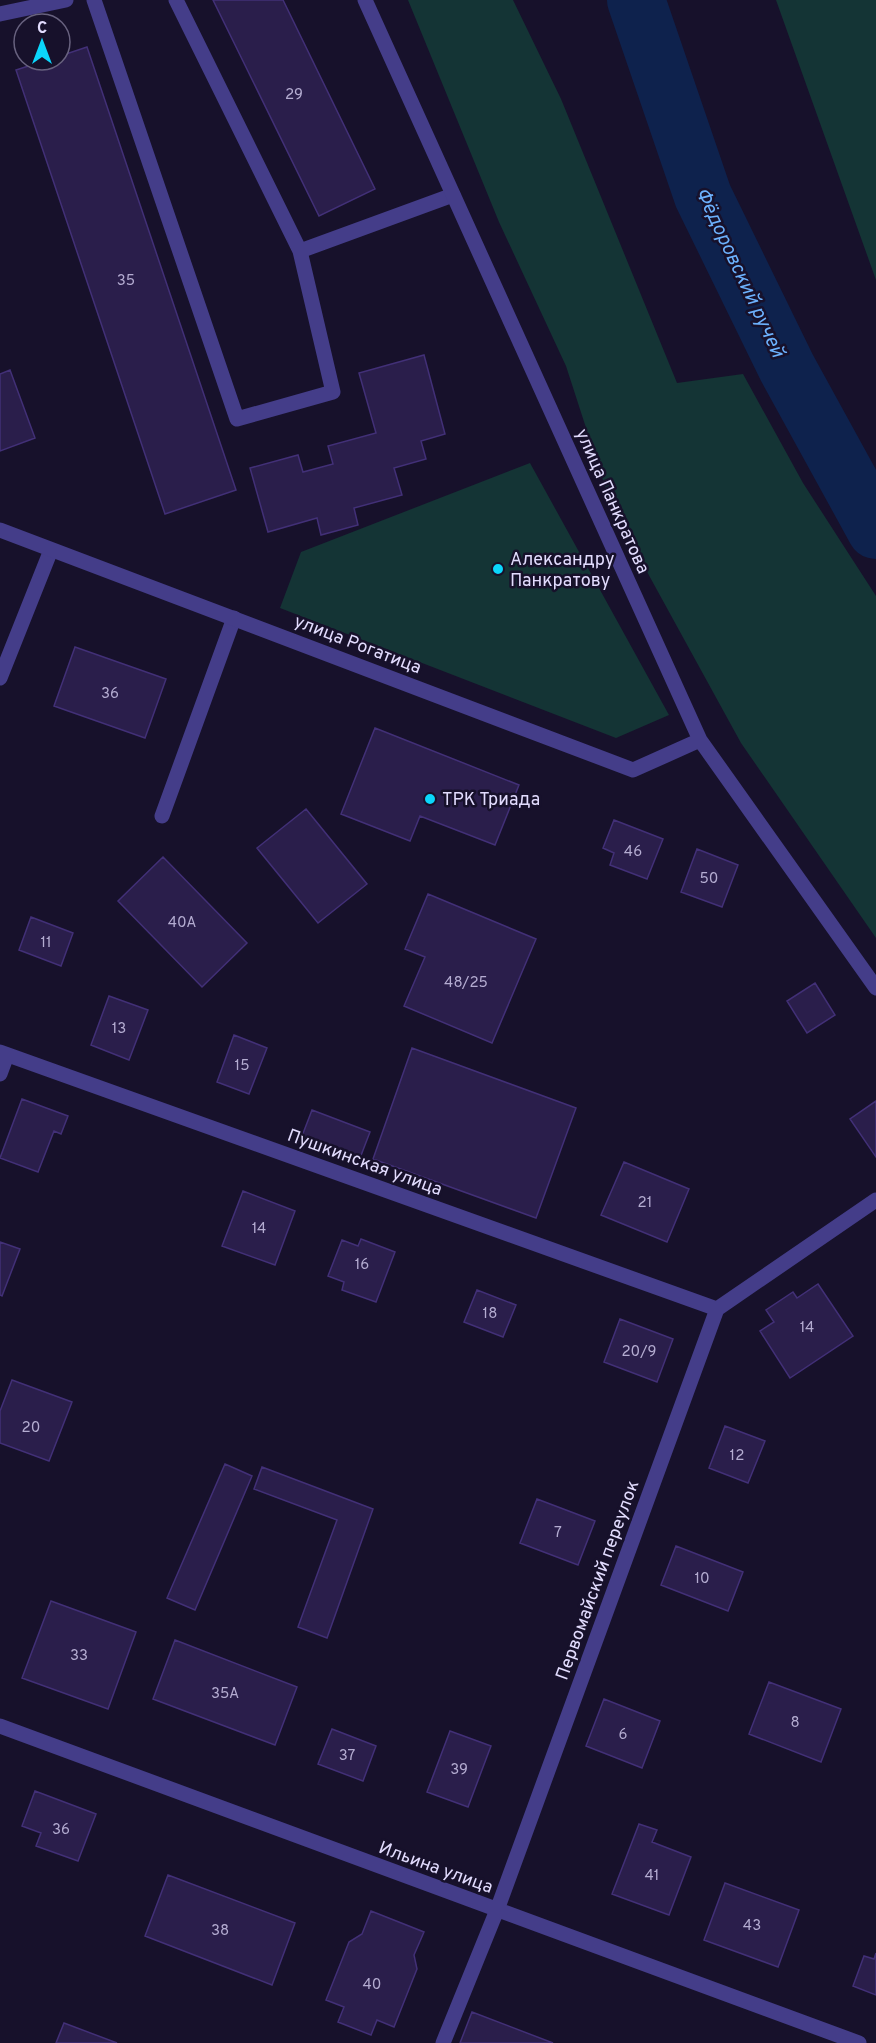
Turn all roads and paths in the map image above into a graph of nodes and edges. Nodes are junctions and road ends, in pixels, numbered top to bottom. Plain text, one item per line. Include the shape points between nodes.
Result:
1 (66, 0) edge
2 (94, 0) edge
3 (176, 0) edge
4 (365, 0) edge
5 (44, 2) edge
6 (0, 14) edge
7 (453, 195) junction
8 (300, 251) junction
9 (0, 530) edge
10 (51, 550) junction
11 (234, 618) junction
12 (0, 678) edge
13 (700, 741) junction
14 (162, 816) dead end
15 (876, 988) edge
16 (3, 1053) edge
17 (0, 1074) edge
18 (876, 1200) edge
19 (717, 1310) junction
20 (0, 1726) edge
21 (497, 1910) junction
22 (443, 2043) edge
23 (859, 2043) edge

1 - 5 street
2 - 8 street via 237,419 333,392
3 - 8 street
4 - 7 street, улица Панкратова
5 - 6 street
7 - 8 street
7 - 13 street, улица Панкратова
9 - 10 street, улица Рогатица
10 - 11 street, улица Рогатица
10 - 12 street
11 - 13 street, улица Рогатица via 633,770
11 - 14 street
13 - 15 street, улица Панкратова
16 - 17 street
16 - 19 street, Пушкинская улица
18 - 19 street
19 - 21 street, Первомайский переулок
20 - 21 street, Ильина улица
21 - 22 street, Первомайский переулок
21 - 23 street, Ильина улица

